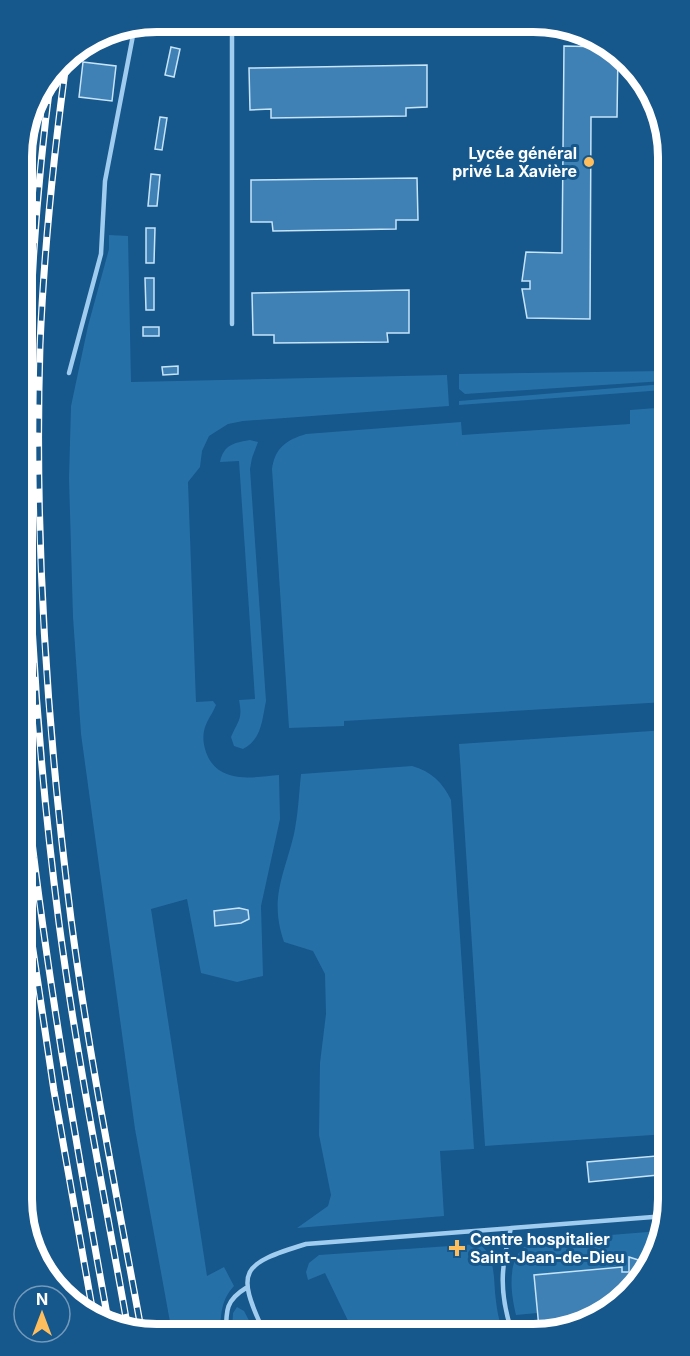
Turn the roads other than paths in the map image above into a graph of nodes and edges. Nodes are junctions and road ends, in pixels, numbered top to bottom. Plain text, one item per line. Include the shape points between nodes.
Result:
1 (232, 32) edge
2 (133, 34) edge
3 (232, 324) dead end
4 (69, 373) dead end
5 (657, 1217) edge
6 (511, 1228) junction
7 (246, 1288) junction
8 (227, 1324) edge
9 (260, 1324) edge
10 (509, 1324) edge

1 - 3 lane
2 - 4 lane via 105,181 101,254
5 - 6 lane
6 - 7 lane via 306,1244 252,1268
6 - 10 lane via 504,1256 503,1303
7 - 8 lane via 228,1304
7 - 9 lane

